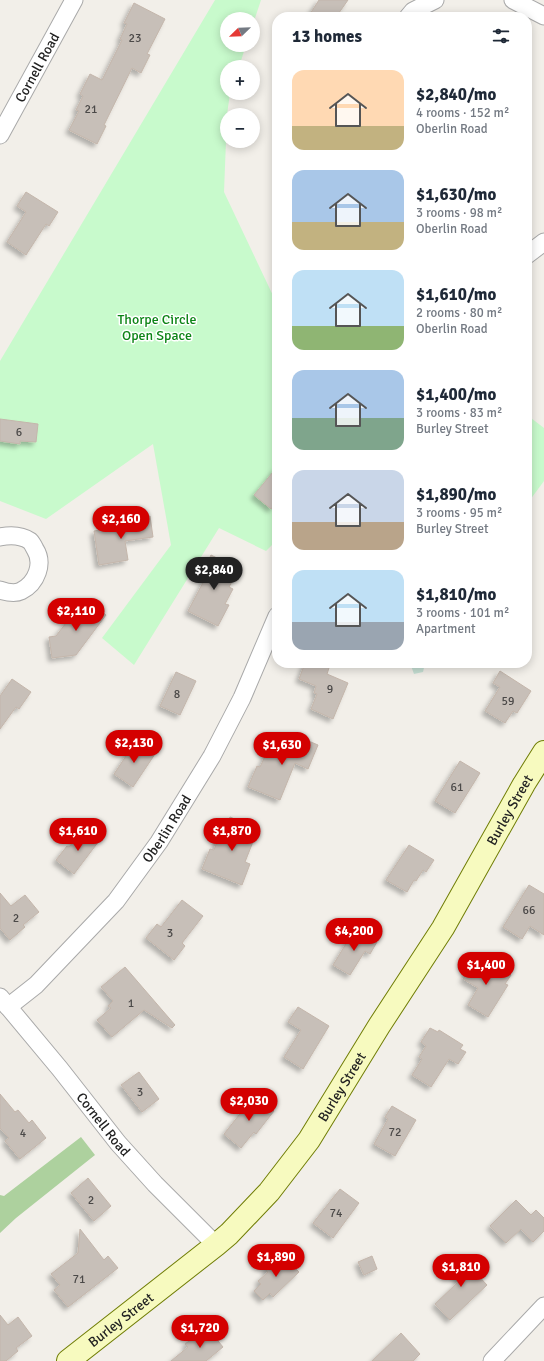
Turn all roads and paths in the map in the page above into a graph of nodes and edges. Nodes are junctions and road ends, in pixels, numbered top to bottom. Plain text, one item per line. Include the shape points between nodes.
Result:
1 (74, 0) edge
2 (435, 0) edge
3 (513, 0) edge
4 (412, 12) edge
5 (544, 16) edge
6 (0, 135) edge
7 (544, 242) edge
8 (532, 251) edge
9 (0, 537) edge
10 (0, 590) edge
11 (272, 628) edge
12 (544, 752) edge
13 (4, 1002) edge
14 (216, 1245) junction
15 (544, 1306) edge
16 (68, 1361) edge
17 (492, 1361) edge

1 - 6 street, Cornell Road
2 - 4 street
3 - 5 street
7 - 8 street
9 - 10 street via 16,536 31,542 38,554 39,565 37,574 21,592
11 - 13 street, Oberlin Road via 242,698 212,756 159,842 116,901 36,985
12 - 14 main road, Burley Street via 443,928 309,1140 269,1192
13 - 14 street, Cornell Road via 118,1143
14 - 16 main road, Burley Street
15 - 17 street

